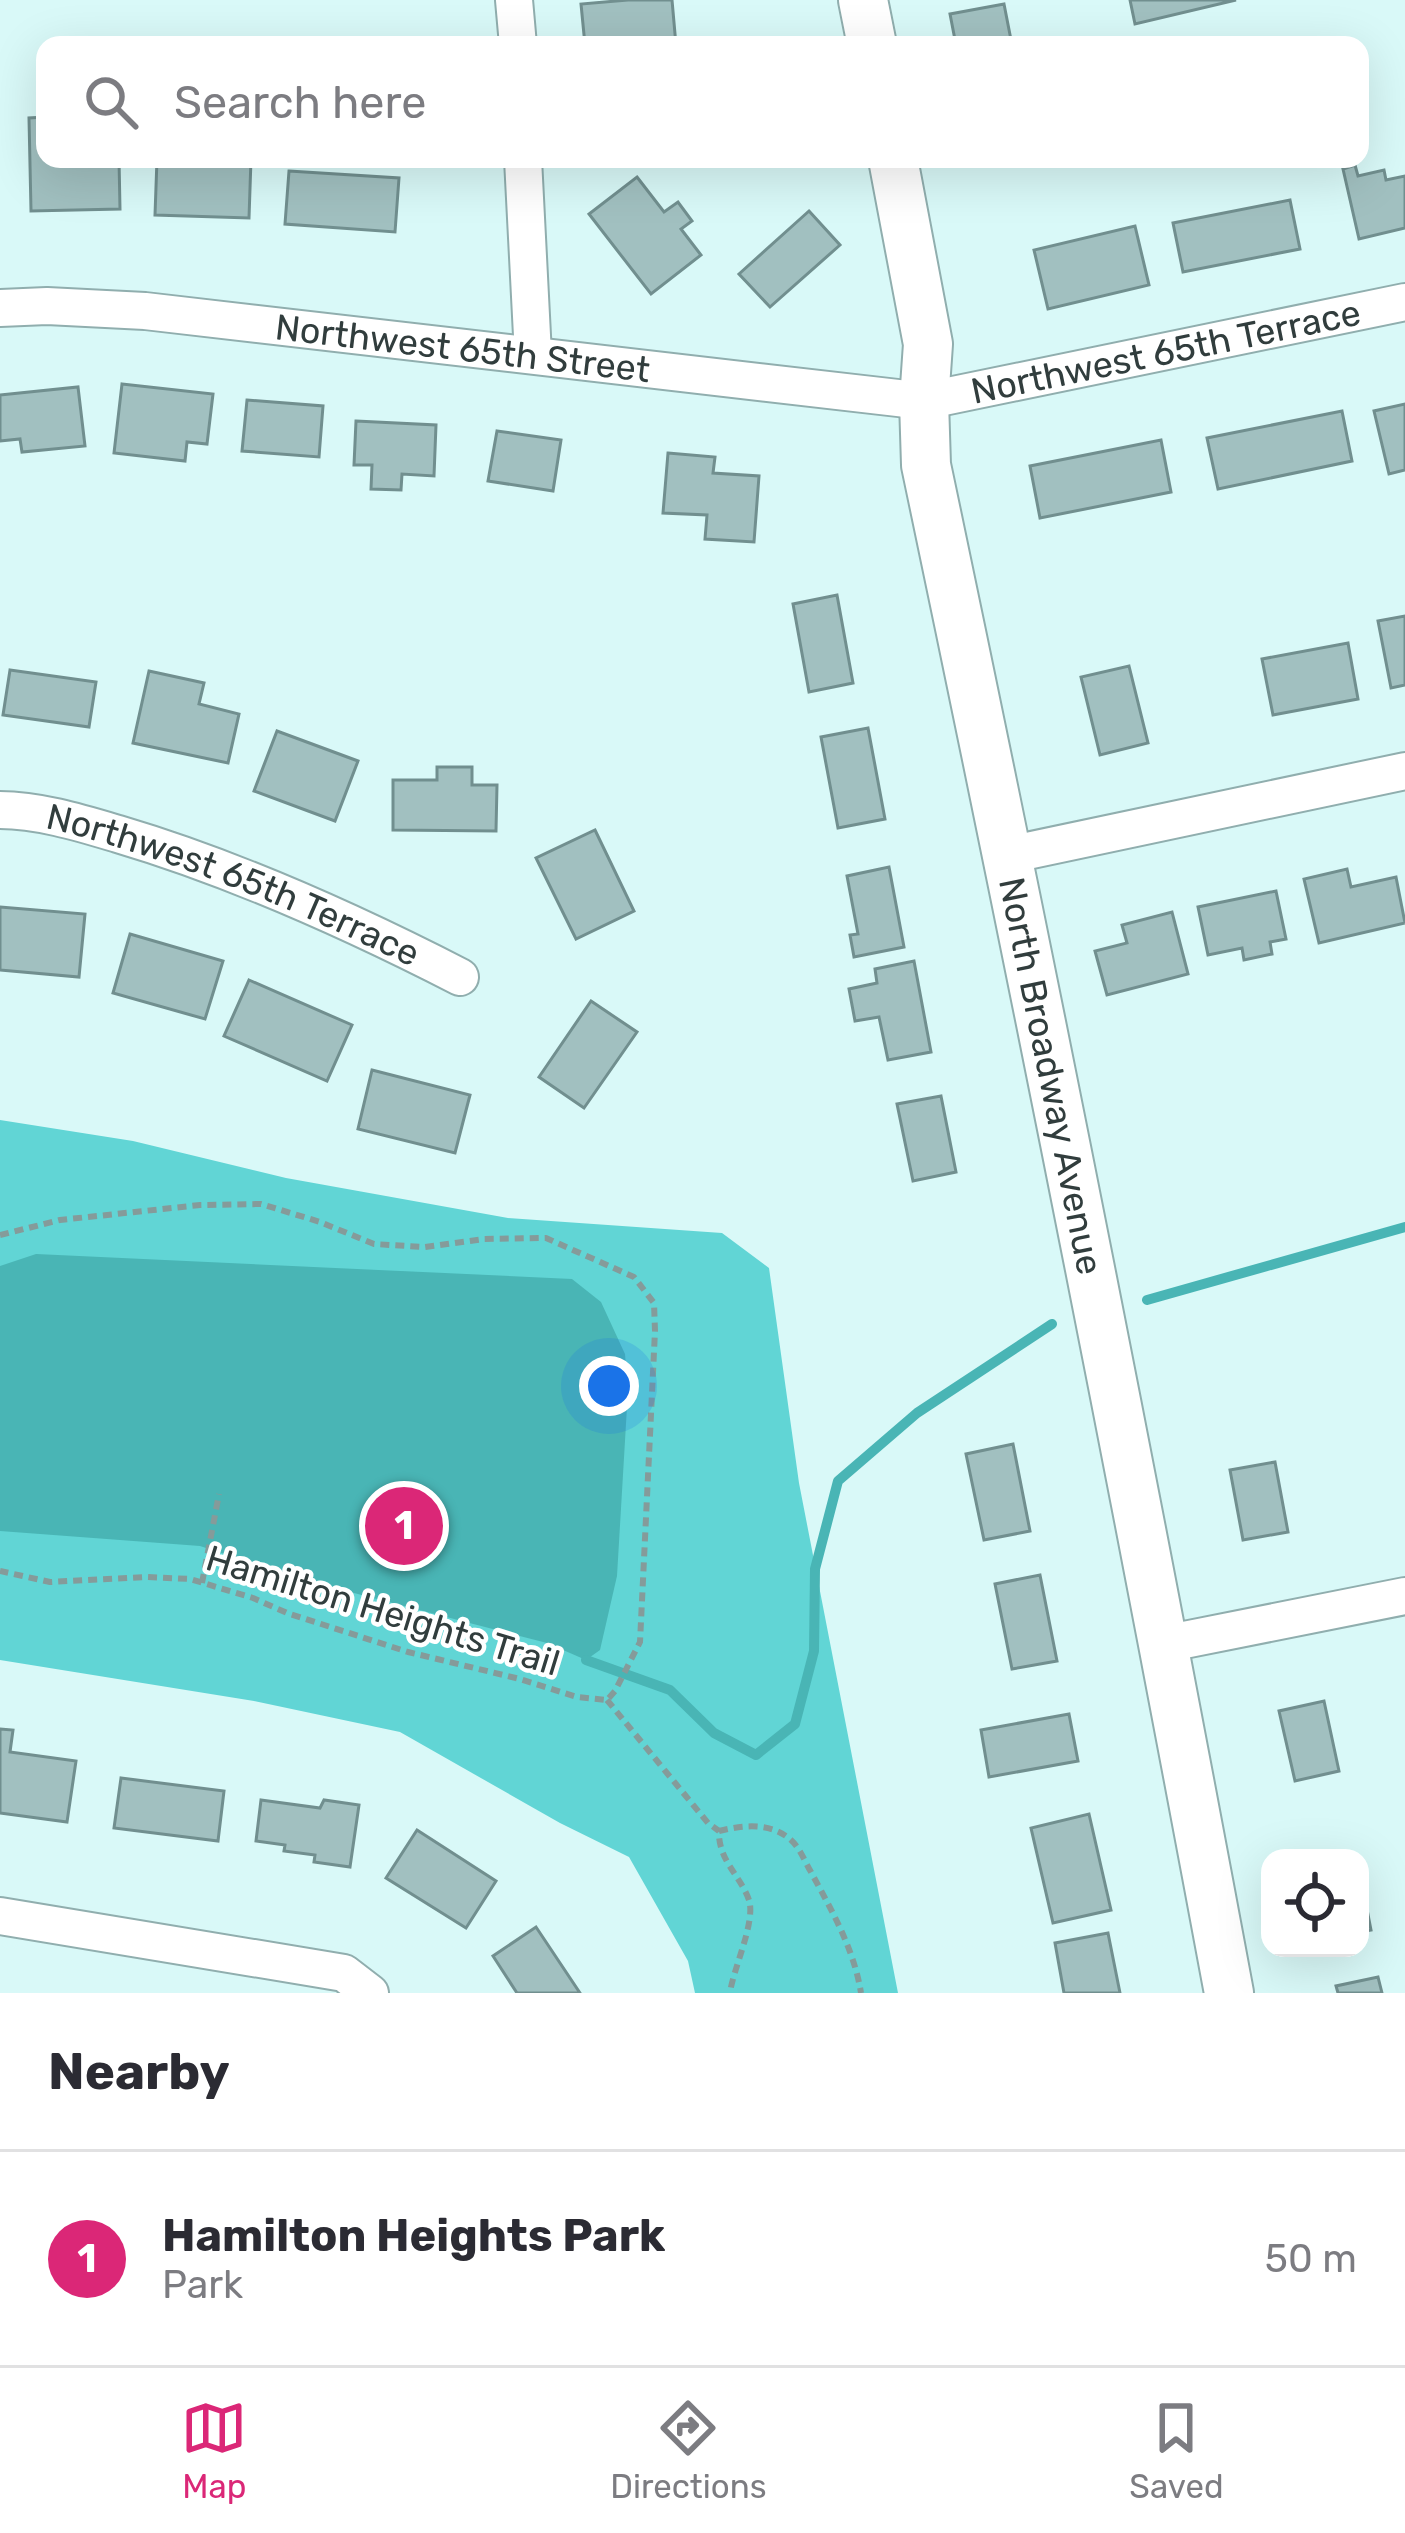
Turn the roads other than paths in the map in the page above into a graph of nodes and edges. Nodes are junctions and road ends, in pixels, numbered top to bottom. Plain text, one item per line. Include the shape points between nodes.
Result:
1 (514, 0) edge
2 (863, 0) edge
3 (517, 36) edge
4 (870, 36) edge
5 (524, 168) edge
6 (895, 168) edge
7 (1405, 302) edge
8 (0, 308) edge
9 (533, 355) junction
10 (924, 401) junction
11 (1405, 771) edge
12 (0, 810) edge
13 (1008, 854) junction
14 (460, 976) dead end
15 (1405, 1596) edge
16 (1164, 1644) junction
17 (0, 1916) edge
18 (370, 1993) edge
19 (1229, 1993) edge

1 - 3 street
2 - 4 street
5 - 9 street
6 - 10 street, North Broadway Avenue via 928,344
7 - 10 street, Northwest 65th Terrace
8 - 9 street, Northwest 65th Street via 146,311
9 - 10 street, Northwest 65th Street
10 - 13 street, North Broadway Avenue via 926,465
11 - 13 street
12 - 14 street, Northwest 65th Terrace via 152,844
13 - 16 street, North Broadway Avenue
15 - 16 street
16 - 19 street, North Broadway Avenue
17 - 18 street via 344,1973

